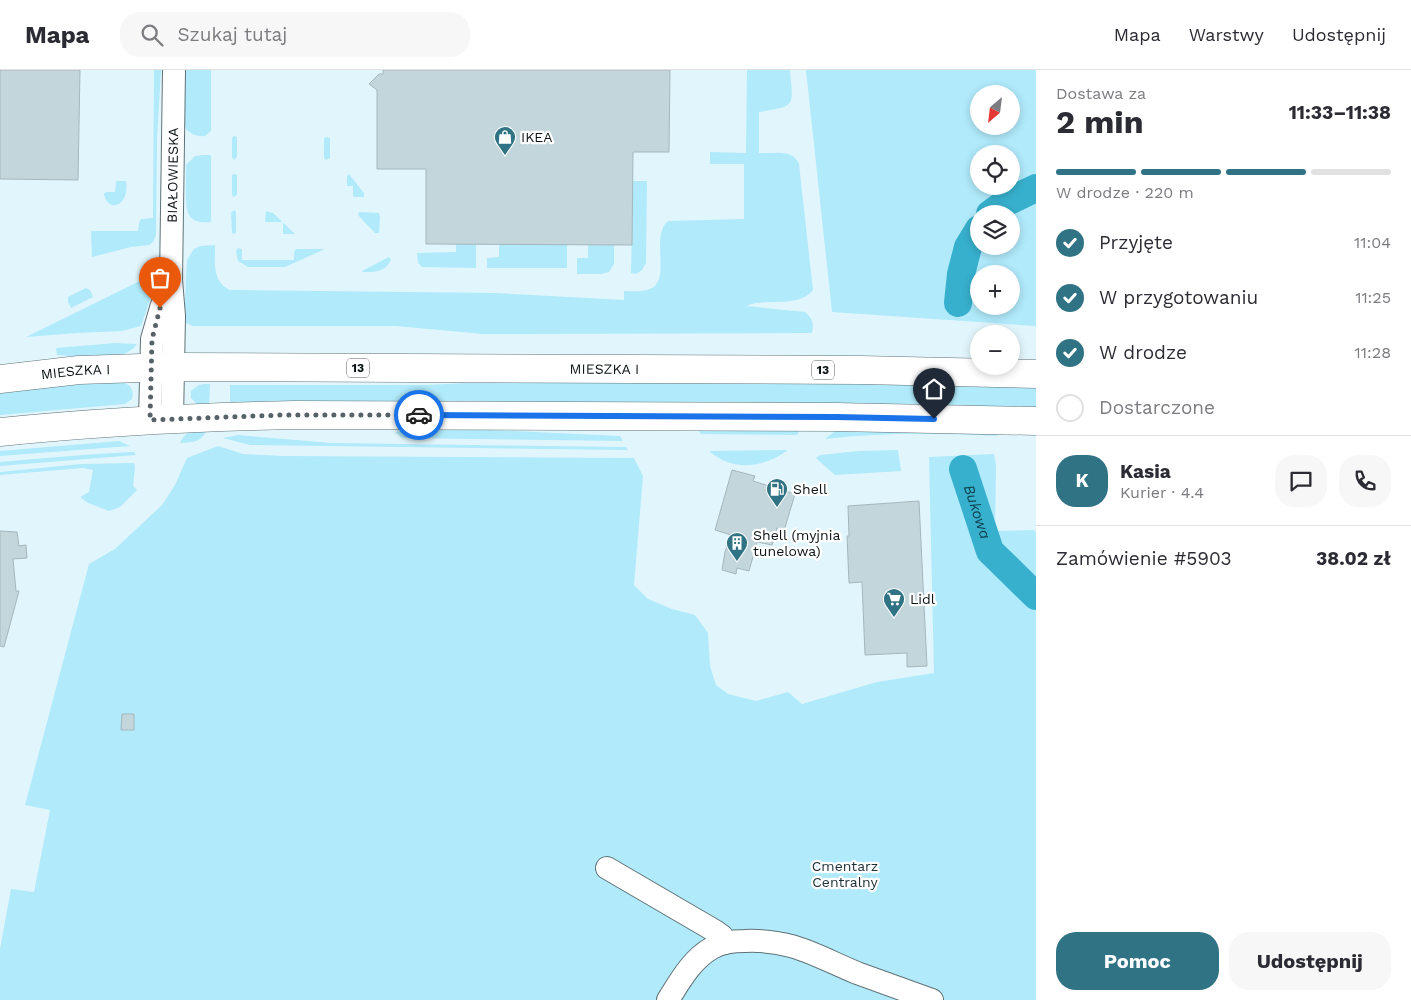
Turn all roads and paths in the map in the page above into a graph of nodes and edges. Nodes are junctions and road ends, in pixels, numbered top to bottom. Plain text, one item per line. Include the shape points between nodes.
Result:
1 (174, 70) edge
2 (162, 367) junction
3 (1036, 374) edge
4 (0, 379) edge
5 (161, 419) junction
6 (1036, 421) edge
7 (0, 432) edge
8 (607, 868) dead end
9 (726, 942) junction
10 (668, 1000) edge
11 (932, 1000) edge

1 - 2 street, BIAŁOWIESKA via 171,280 174,316
2 - 3 main road, MIESZKA I / 13 via 861,370
2 - 4 main road, MIESZKA I / 13 via 79,370
2 - 5 street
5 - 6 main road via 346,415
5 - 7 main road
8 - 9 street via 716,931
9 - 10 street via 711,948 696,961
9 - 11 street via 760,940 791,945

